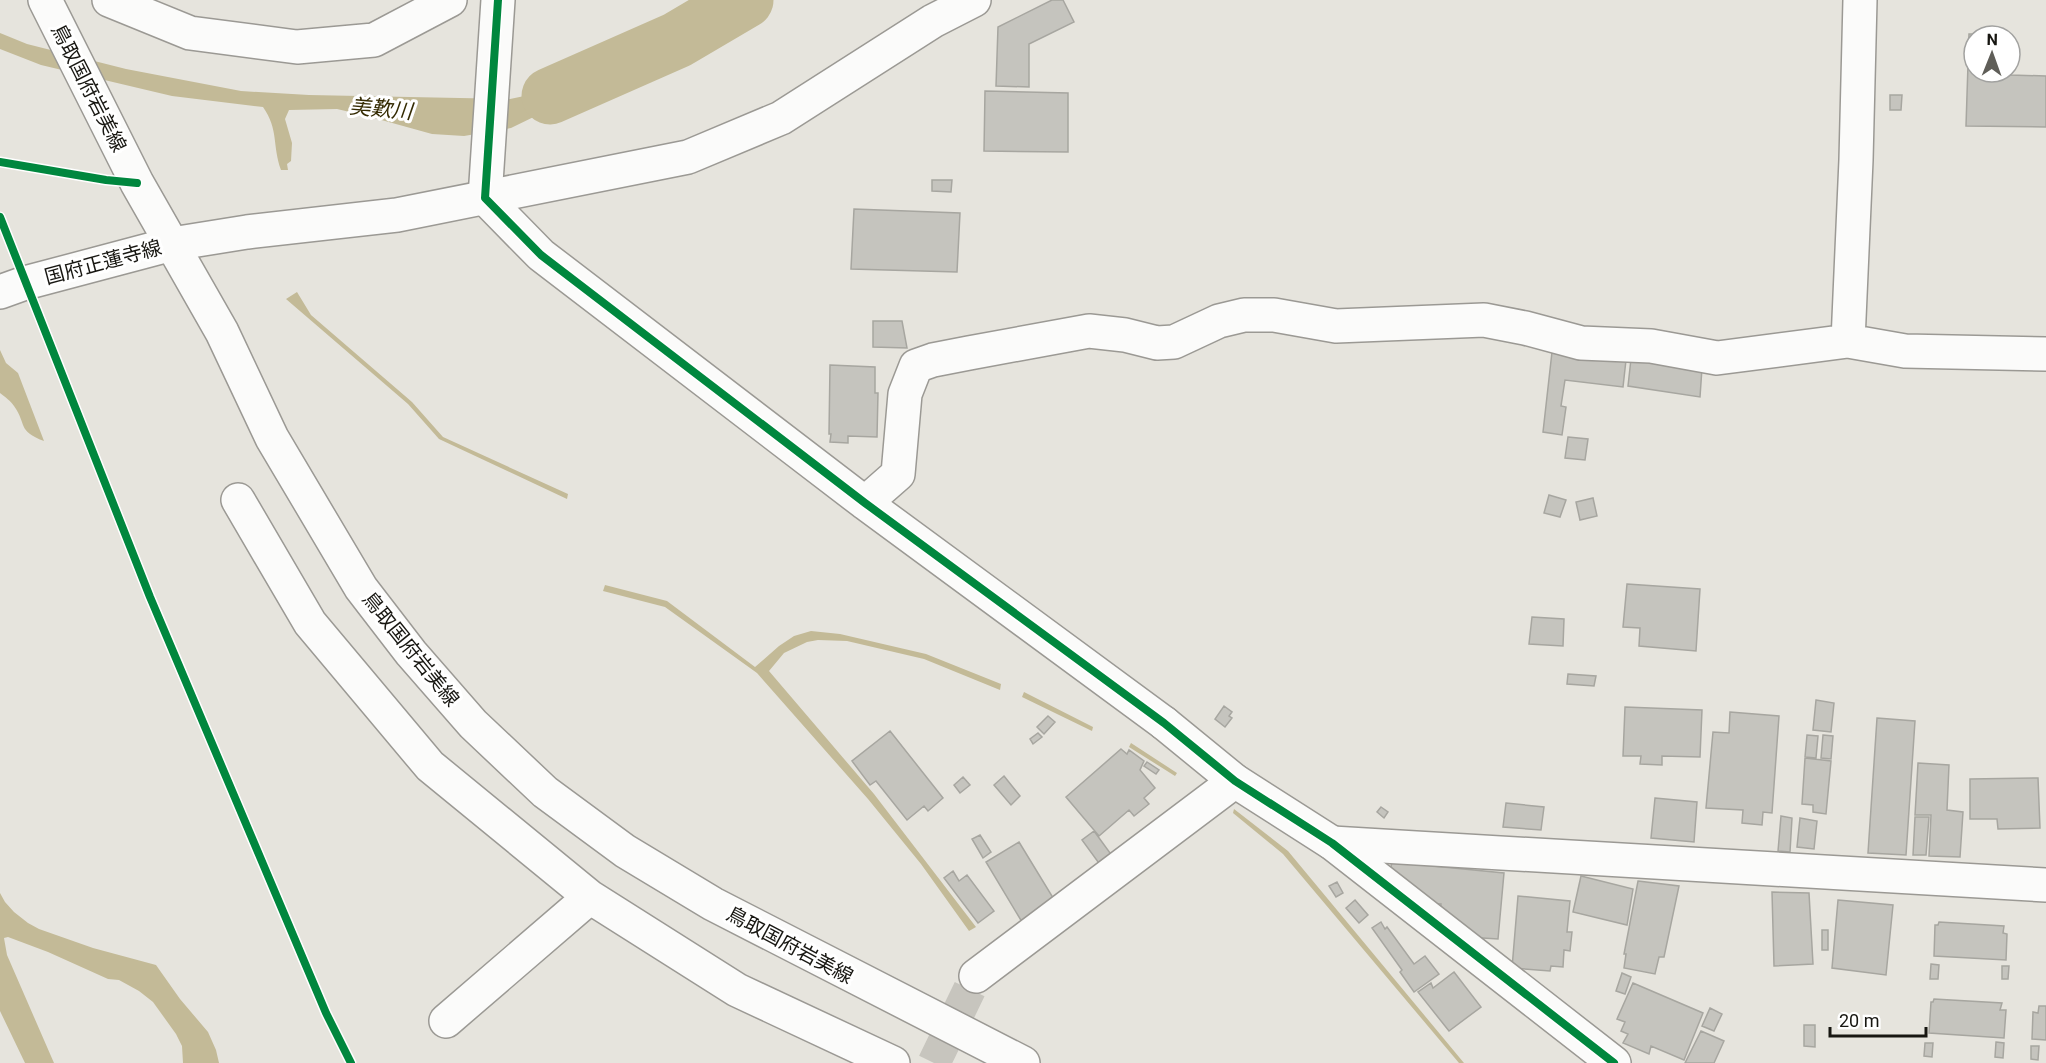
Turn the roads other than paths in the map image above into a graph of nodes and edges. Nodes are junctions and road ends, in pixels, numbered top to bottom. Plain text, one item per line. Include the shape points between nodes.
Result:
1 (109, 0) edge
2 (450, 0) edge
3 (498, 0) edge
4 (974, 0) edge
5 (1860, 0) edge
6 (49, 9) edge
7 (485, 198) junction
8 (172, 244) junction
9 (10, 289) edge
10 (1848, 341) junction
11 (2046, 354) edge
12 (238, 500) dead end
13 (865, 503) junction
14 (1235, 781) junction
15 (1332, 843) junction
16 (2046, 885) edge
17 (590, 897) junction
18 (976, 976) tunnel mouth
19 (446, 1021) dead end
20 (893, 1063) edge
21 (1023, 1063) edge
22 (1614, 1063) edge

1 - 2 street via 190,33 297,47 374,40
3 - 7 street
4 - 7 street, 国府正蓮寺線 via 933,21 781,118 688,157
5 - 10 street
6 - 8 street, 鳥取国府岩美線
7 - 8 street, 国府正蓮寺線 via 397,215
7 - 13 street via 541,255
8 - 9 street, 国府正蓮寺線
8 - 21 street, 鳥取国府岩美線 via 222,332 272,438 361,588 473,724 545,792 625,851 713,904
10 - 11 street via 1905,351
10 - 13 street via 1717,358 1651,346 1581,343 1484,320 1336,326 1274,315 1244,315 1219,321 1174,342 1156,343 1089,331 916,366 905,394 898,474
12 - 17 street via 310,623 417,752
13 - 14 street via 1164,723
14 - 15 street
14 - 18 street
15 - 16 street
15 - 22 street
17 - 19 street
17 - 20 street via 737,990

